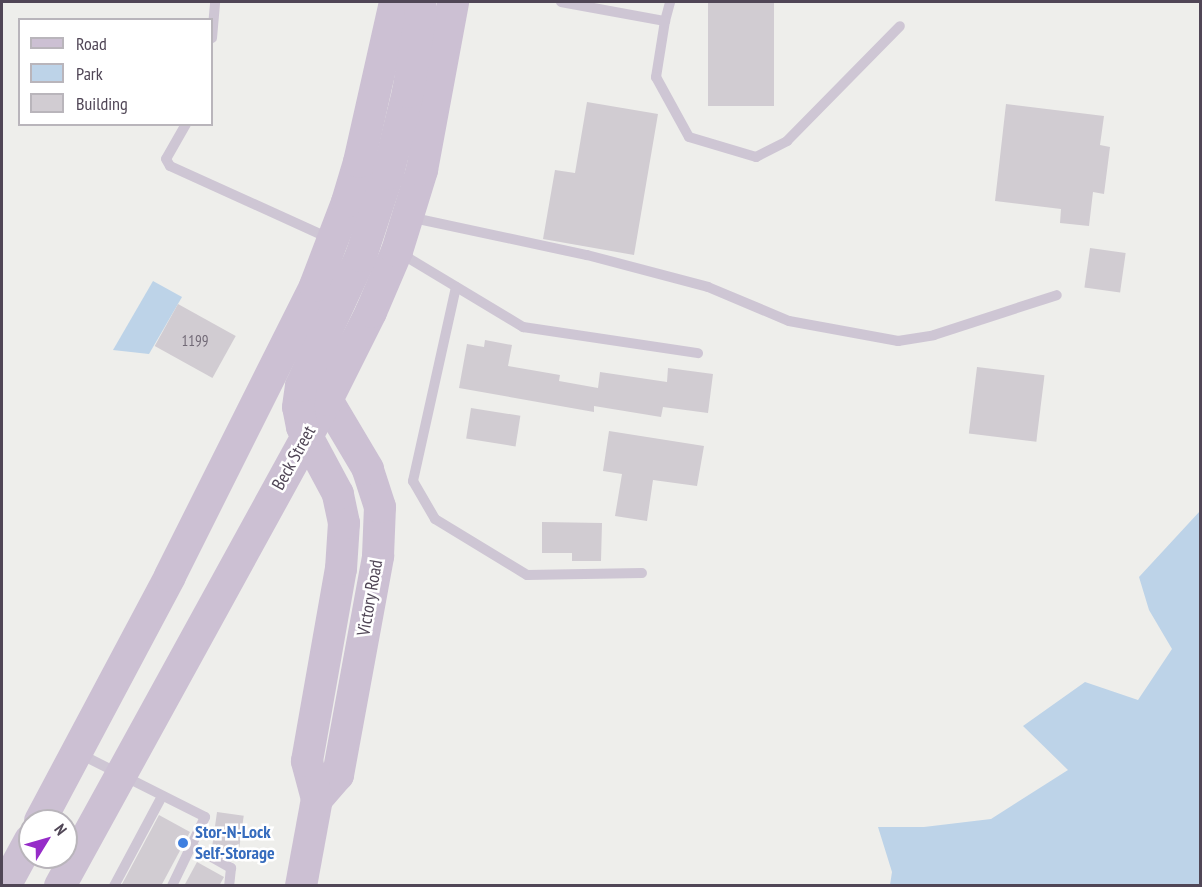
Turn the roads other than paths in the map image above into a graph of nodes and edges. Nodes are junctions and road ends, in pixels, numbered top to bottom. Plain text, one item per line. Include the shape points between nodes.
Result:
1 (215, 2) edge
2 (395, 2) edge
3 (420, 2) edge
4 (453, 2) edge
5 (561, 2) edge
6 (670, 2) edge
7 (664, 21) junction
8 (213, 26) edge
9 (900, 26) dead end
10 (185, 126) edge
11 (408, 217) junction
12 (334, 241) junction
13 (397, 252) junction
14 (456, 287) junction
15 (1057, 295) dead end
16 (698, 352) dead end
17 (327, 400) junction
18 (306, 436) junction
19 (642, 573) dead end
20 (77, 753) junction
21 (121, 775) junction
22 (162, 796) junction
23 (317, 799) junction
24 (47, 809) edge
25 (192, 846) junction
26 (18, 862) edge
27 (5, 885) edge
28 (60, 885) edge
29 (114, 885) edge
30 (172, 885) edge
31 (229, 885) edge
32 (301, 885) edge

1 - 8 lane
2 - 12 main road via 359,162
3 - 18 main road, Victory Road via 408,92 385,184 361,256 301,386 298,407
4 - 11 main road, Beck Street via 433,122
5 - 7 lane
6 - 7 lane
7 - 9 lane via 656,77 689,137 756,157 787,141
10 - 12 lane via 166,159 170,166
11 - 13 main road, Beck Street
11 - 15 lane via 587,255 708,287 789,321 898,341 934,335
12 - 20 main road via 269,382
13 - 14 lane
13 - 17 main road, Beck Street
14 - 16 lane via 523,327
14 - 19 lane via 413,481 435,519 527,574
17 - 18 main road, Beck Street
17 - 23 main road, Victory Road via 368,469 380,507 378,556 338,775
18 - 21 main road, Beck Street
18 - 23 main road, Victory Road via 338,494 344,524 341,569 307,760
20 - 21 lane
20 - 24 main road
21 - 22 lane
21 - 28 main road, Beck Street
22 - 25 lane via 205,817
22 - 29 lane
23 - 32 main road, Victory Road
25 - 30 lane
25 - 31 lane via 231,868
26 - 27 main road

